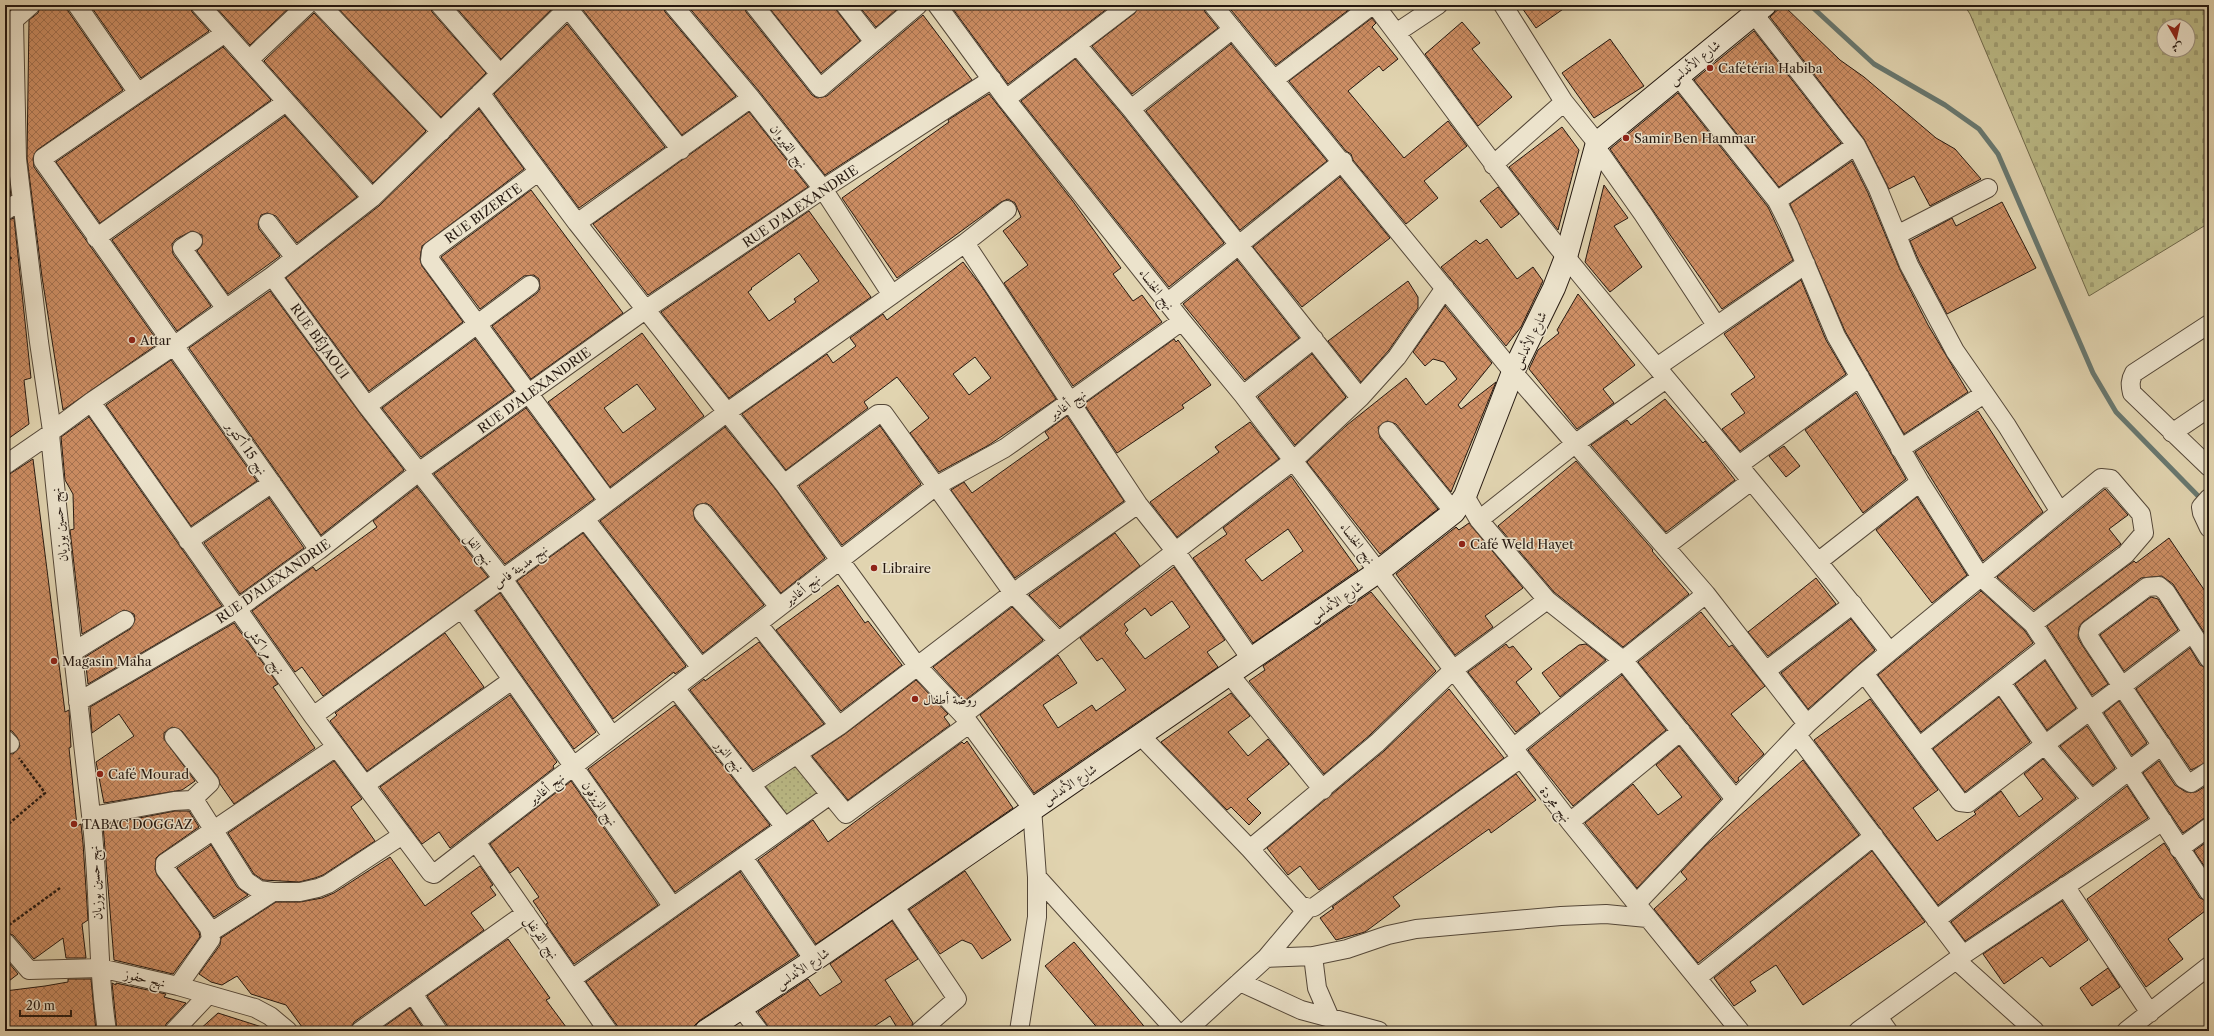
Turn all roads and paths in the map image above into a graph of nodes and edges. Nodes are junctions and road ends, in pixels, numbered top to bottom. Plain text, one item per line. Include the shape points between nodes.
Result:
1 (31, 5) edge
2 (77, 5) edge
3 (200, 5) edge
4 (307, 5) edge
5 (321, 5) edge
6 (440, 5) edge
7 (673, 5) edge
8 (754, 5) edge
9 (845, 5) edge
10 (918, 5) edge
11 (937, 5) edge
12 (1129, 5) edge
13 (1213, 5) edge
14 (1373, 5) edge
15 (1438, 5) edge
16 (1503, 5) edge
17 (568, 6) edge
18 (1760, 9) edge
19 (10, 24) edge
20 (1233, 29) junction
21 (225, 33) junction
22 (1396, 34) junction
23 (874, 42) junction
24 (1077, 45) junction
25 (249, 60) junction
26 (500, 74) junction
27 (1677, 75) junction
28 (992, 79) junction
29 (1275, 79) junction
30 (138, 93) junction
31 (480, 93) junction
32 (751, 98) junction
33 (1006, 99) junction
34 (286, 102) junction
35 (1564, 102) junction
36 (1131, 109) junction
37 (441, 132) junction
38 (1596, 144) junction
39 (1856, 145) junction
40 (681, 150) junction
41 (17, 158) junction
42 (43, 160) junction
43 (1343, 161) junction
44 (1493, 165) junction
45 (538, 172) junction
46 (1988, 188) dead end
47 (823, 189) junction
48 (372, 198) junction
49 (22, 200) junction
50 (1777, 201) junction
51 (1007, 210) dead end
52 (5, 211) edge
53 (268, 223) dead end
54 (577, 223) junction
55 (1898, 235) junction
56 (96, 238) junction
57 (193, 241) dead end
58 (965, 244) junction
59 (1238, 245) junction
60 (1566, 257) junction
61 (294, 258) junction
62 (1806, 264) junction
63 (272, 276) junction
64 (530, 285) dead end
65 (1445, 288) junction
66 (892, 295) junction
67 (1168, 302) junction
68 (226, 309) junction
69 (645, 310) junction
70 (1182, 322) junction
71 (477, 324) junction
72 (2209, 324) edge
73 (1716, 325) junction
74 (1314, 339) junction
75 (175, 345) junction
76 (1513, 372) junction
77 (1661, 373) junction
78 (1860, 377) junction
79 (528, 393) junction
80 (1984, 394) junction
81 (1243, 395) junction
82 (1360, 398) junction
83 (91, 402) junction
84 (1069, 402) junction
85 (367, 406) junction
86 (2209, 408) edge
87 (726, 413) junction
88 (1388, 431) dead end
89 (51, 432) junction
90 (2172, 433) junction
91 (1576, 443) junction
92 (1900, 449) junction
93 (1294, 460) junction
94 (5, 465) edge
95 (1739, 466) junction
96 (2209, 468) edge
97 (420, 471) junction
98 (1751, 481) junction
99 (1920, 482) junction
100 (272, 483) junction
101 (784, 484) junction
102 (936, 486) junction
103 (608, 501) junction
104 (2206, 501) edge
105 (1138, 504) junction
106 (1459, 504) junction
107 (2060, 512) junction
108 (703, 513) dead end
109 (585, 519) junction
110 (1479, 520) junction
111 (2209, 528) edge
112 (188, 541) junction
113 (1666, 546) junction
114 (319, 550) junction
115 (1176, 552) junction
116 (840, 559) junction
117 (1819, 561) junction
118 (1380, 571) junction
119 (1980, 576) junction
120 (503, 579) junction
121 (1013, 593) junction
122 (1706, 594) junction
123 (1547, 600) junction
124 (1853, 604) junction
125 (779, 607) junction
126 (237, 609) junction
127 (462, 609) junction
128 (125, 620) dead end
129 (758, 624) junction
130 (2033, 624) junction
131 (2192, 633) junction
132 (1058, 641) junction
133 (2047, 646) junction
134 (73, 652) junction
135 (1890, 652) junction
136 (1251, 659) junction
137 (2209, 659) edge
138 (1624, 661) junction
139 (918, 666) junction
140 (701, 668) junction
141 (1453, 670) junction
142 (1766, 671) junction
143 (1864, 673) junction
144 (1230, 675) junction
145 (512, 680) junction
146 (2002, 684) junction
147 (2122, 687) junction
148 (675, 688) junction
149 (78, 702) junction
150 (2090, 711) junction
151 (313, 716) junction
152 (966, 719) junction
153 (839, 726) junction
154 (1802, 729) junction
155 (1681, 731) junction
156 (612, 736) junction
157 (1141, 736) junction
158 (174, 737) dead end
159 (7, 742) edge
160 (2046, 745) junction
161 (2162, 745) junction
162 (1920, 746) junction
163 (336, 747) junction
164 (1517, 753) junction
165 (797, 754) junction
166 (574, 766) junction
167 (2129, 769) junction
168 (2209, 771) edge
169 (752, 784) junction
170 (365, 785) junction
171 (1323, 790) junction
172 (830, 795) junction
173 (1736, 799) junction
174 (2091, 799) junction
175 (192, 800) junction
176 (1032, 808) junction
177 (92, 816) junction
178 (2163, 821) junction
179 (1570, 822) junction
180 (784, 826) junction
181 (5, 827) edge
182 (2209, 827) edge
183 (213, 831) junction
184 (401, 836) junction
185 (1874, 836) junction
186 (476, 842) junction
187 (1250, 849) junction
188 (2179, 849) junction
189 (743, 857) junction
190 (434, 874) joint
191 (1037, 877) junction
192 (2065, 886) junction
193 (60, 888) dead end
194 (2208, 890) edge
195 (274, 892) junction
196 (893, 904) junction
197 (673, 907) junction
198 (1308, 908) junction
199 (1641, 911) junction
200 (526, 913) junction
201 (1936, 920) junction
202 (5, 928) edge
203 (211, 932) junction
204 (5, 942) edge
205 (1313, 956) junction
206 (1960, 957) junction
207 (1266, 958) junction
208 (814, 960) junction
209 (2209, 966) edge
210 (100, 968) junction
211 (1697, 978) junction
212 (572, 979) junction
213 (1240, 982) junction
214 (178, 986) junction
215 (413, 994) junction
216 (208, 995) junction
217 (741, 1008) junction
218 (2150, 1013) junction
219 (1330, 1018) junction
220 (1883, 1024) edge
221 (107, 1031) edge
222 (174, 1031) edge
223 (288, 1031) edge
224 (360, 1031) edge
225 (438, 1031) edge
226 (608, 1031) edge
227 (706, 1031) edge
228 (759, 1031) edge
229 (920, 1031) edge
230 (1019, 1031) edge
231 (1176, 1031) edge
232 (1186, 1031) edge
233 (1379, 1031) edge
234 (1740, 1031) edge
235 (1858, 1031) edge
236 (2035, 1031) edge
237 (2126, 1031) edge

1 - 19 street
2 - 30 street
3 - 21 street
4 - 25 street
5 - 37 street
6 - 26 street
7 - 32 street, نهج القيروان
8 - 23 street via 820,88
9 - 23 street
10 - 23 street
11 - 28 street, نهج الخنساء
12 - 24 street
13 - 20 street
14 - 22 street
14 - 29 street
15 - 22 street
16 - 35 street
17 - 26 street
17 - 40 street
18 - 27 street, شارع الأندلس
18 - 39 street
19 - 41 street, نهج حسين بوزيان
20 - 29 street
20 - 36 street
21 - 25 street
21 - 30 street
22 - 44 street
24 - 33 street
24 - 36 street
25 - 34 street
26 - 31 street
27 - 38 street, شارع الأندلس
27 - 50 street
28 - 33 street, نهج الخنساء
28 - 47 street, RUE D'ALEXANDRIE
29 - 43 street
30 - 42 street
31 - 37 street
31 - 45 street
32 - 40 street
32 - 47 street, نهج القيروان
33 - 67 street, نهج الخنساء
34 - 48 street
34 - 56 street
35 - 38 street
35 - 44 street
36 - 59 street
37 - 48 street
38 - 60 street, شارع الأندلس
38 - 73 street
39 - 50 street
39 - 55 street
40 - 54 street
41 - 42 street
41 - 49 street, نهج حسين بوزيان
42 - 56 street, نهج 15 أكتوبر
43 - 59 street
43 - 65 street
44 - 60 street
45 - 54 street
45 - 71 street, RUE BIZERTE via 430,251 433,265
46 - 55 street
47 - 66 street, نهج القيروان
47 - 69 street, RUE D'ALEXANDRIE
48 - 61 street
49 - 52 street
49 - 89 street, نهج حسين بوزيان
50 - 62 street
51 - 58 street, نهج مدينة فاس
53 - 61 street
54 - 69 street
55 - 80 street via 1929,303
56 - 75 street, نهج 15 أكتوبر
57 - 68 street via 182,248
58 - 66 street, نهج مدينة فاس
58 - 84 street
59 - 67 street
59 - 74 street
60 - 76 street, شارع الأندلس via 1554,288
60 - 77 street
61 - 63 street
62 - 73 street
62 - 78 street via 1836,336
63 - 68 street
63 - 85 street, RUE BÉJAOUI
64 - 71 street
65 - 76 street
65 - 82 street via 1397,357
66 - 87 street, نهج مدينة فاس
67 - 70 street, نهج الخنساء
68 - 75 street
69 - 79 street, RUE D'ALEXANDRIE
69 - 87 street
70 - 81 street, نهج الخنساء
70 - 84 street, نهج أغادير
71 - 79 street
71 - 85 street
72 - 90 street via 2134,373 2130,379 2132,393
73 - 77 street
74 - 81 street
74 - 82 street
75 - 83 street
75 - 100 street, نهج 15 أكتوبر
76 - 91 street
76 - 106 street, شارع الأندلس
77 - 91 street
77 - 95 street
78 - 92 street
78 - 95 street
79 - 97 street, RUE D'ALEXANDRIE
79 - 103 street
80 - 92 street
80 - 107 street via 2007,426
81 - 93 street, نهج الخنساء
82 - 93 street
83 - 89 street
83 - 112 street, نهج مراكش
84 - 102 street, نهج أغادير via 1004,448
84 - 105 street
85 - 97 street, نهج الفل
86 - 90 street
87 - 101 street
87 - 103 street, نهج مدينة فاس
88 - 106 street
89 - 94 street
89 - 134 street, نهج حسين بوزيان
90 - 96 street
91 - 110 street
91 - 113 street
92 - 99 street
93 - 115 street
93 - 118 street, نهج الخنساء
95 - 98 street
97 - 114 street, RUE D'ALEXANDRIE
97 - 120 street, نهج الفل
98 - 113 street
98 - 117 street
99 - 117 street
99 - 119 street
100 - 112 street
100 - 114 street, نهج 15 أكتوبر
101 - 102 street via 882,413 886,415
101 - 116 street
102 - 116 street, نهج أغادير
102 - 121 street
103 - 109 street, نهج مدينة فاس
104 - 111 street via 2202,513
105 - 115 street
105 - 121 street
106 - 110 street
106 - 118 street, شارع الأندلس
107 - 119 street
107 - 130 street via 2101,478 2107,477 2141,514 2144,533 2126,554
108 - 125 street
109 - 120 street, نهج مدينة فاس
109 - 140 street
110 - 123 street
112 - 126 street, نهج مراكش
113 - 122 street
114 - 126 street, RUE D'ALEXANDRIE
115 - 132 street
115 - 136 street
116 - 125 street, نهج أغادير
116 - 139 street
117 - 124 street
118 - 136 street, شارع الأندلس
118 - 141 street, نهج مجردة
119 - 130 street
119 - 135 street
120 - 127 street, نهج مدينة فاس
120 - 156 street, نهج الفل
121 - 132 street
121 - 139 street
122 - 138 street
122 - 142 street
123 - 138 street
123 - 141 street
124 - 135 street
124 - 142 street
125 - 129 street, نهج أغادير
126 - 149 street, RUE D'ALEXANDRIE
126 - 151 street, نهج مراكش
127 - 145 street, نهج الزيزفون
127 - 151 street, نهج مدينة فاس
128 - 134 street
129 - 140 street, نهج أغادير
129 - 153 street
130 - 133 street
131 - 137 street
131 - 147 street
131 - 147 street via 2166,592 2159,586 2152,585 2092,626 2088,634
132 - 152 street
133 - 146 street
133 - 150 street
134 - 149 street, نهج حسين بوزيان
135 - 143 street
136 - 144 street, شارع الأندلس
138 - 155 street
138 - 164 street
139 - 152 street
139 - 153 street
140 - 148 street, نهج أغادير
141 - 164 street, نهج مجردة
141 - 171 street via 1377,743
142 - 154 street
143 - 154 street
143 - 162 street
144 - 157 street, شارع الأندلس
144 - 171 street
145 - 166 street, نهج الزيزفون
145 - 170 street
146 - 160 street
146 - 162 street
147 - 150 street
147 - 161 street
148 - 156 street, نهج أغادير
148 - 169 street, نهج النور
149 - 177 street, نهج حسين بوزيان
150 - 160 street
150 - 167 street
151 - 163 street, نهج مراكش
152 - 172 street via 846,814
152 - 176 street
153 - 165 street
154 - 173 street
154 - 185 street
155 - 173 street
155 - 179 street
156 - 166 street, نهج أغادير
157 - 176 street, شارع الأندلس
157 - 187 street
158 - 175 street via 210,783
159 - 181 path via 45,794
160 - 162 street via 1972,801 1964,803 1960,802
160 - 174 street
161 - 167 street
161 - 168 street via 2188,782 2195,781
163 - 170 street, نهج مراكش
163 - 183 street
164 - 179 street, نهج مجردة
164 - 198 street via 1316,906
165 - 169 street
165 - 172 street
166 - 186 street, نهج أغادير
166 - 197 street, نهج الزيزفون
167 - 174 street
167 - 178 street
169 - 180 street, نهج النور
170 - 184 street, نهج مراكش
171 - 187 street
172 - 180 street
173 - 199 street
174 - 201 street
175 - 177 street
175 - 183 street
176 - 191 street
176 - 196 street, شارع الأندلس
177 - 210 street, نهج حسين بوزيان
178 - 188 street
178 - 192 street
179 - 199 street, نهج مجردة
180 - 189 street
182 - 188 street
183 - 195 street via 246,881 259,890
183 - 203 street via 164,865
184 - 190 street, نهج مراكش via 430,873
184 - 195 street via 328,884 300,892
185 - 201 street
185 - 211 street
186 - 190 street, نهج أغادير
186 - 200 street, نهج القرنفل
187 - 198 street via 1300,905
188 - 194 street
189 - 197 street
189 - 208 street
191 - 230 street via 1037,917
191 - 231 street
192 - 206 street
192 - 218 street
193 - 202 path
195 - 203 street
196 - 208 street, شارع الأندلس
196 - 229 street via 957,999
197 - 212 street
198 - 207 street
199 - 205 street via 1416,929 1388,935 1347,950
199 - 211 street, نهج مجردة
200 - 212 street, نهج القرنفل
200 - 215 street
201 - 206 street
203 - 214 street via 211,939
204 - 210 street, نهج حفوز via 29,970
205 - 207 street
205 - 219 street via 1317,988
206 - 220 street
206 - 236 street
207 - 213 street
208 - 217 street, شارع الأندلس
209 - 218 street
210 - 214 street, نهج حفوز
210 - 221 street, نهج حسين بوزيان
211 - 234 street, نهج مجردة
212 - 226 street, نهج القرنفل
213 - 219 street via 1301,1010
213 - 232 street
214 - 216 street, نهج حفوز
215 - 224 street
215 - 225 street
216 - 222 street
216 - 223 street, نهج حفوز via 255,1008 270,1016
217 - 227 street, شارع الأندلس
217 - 228 street
218 - 237 street
219 - 233 street
220 - 235 street

